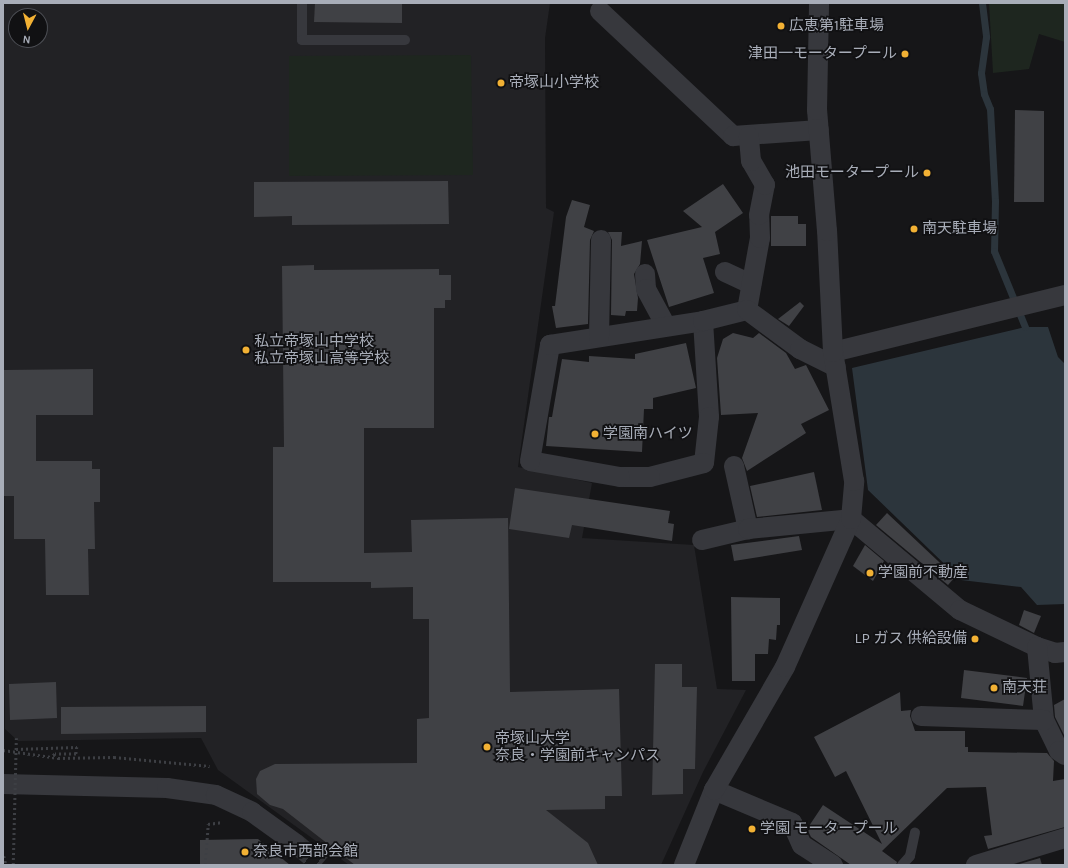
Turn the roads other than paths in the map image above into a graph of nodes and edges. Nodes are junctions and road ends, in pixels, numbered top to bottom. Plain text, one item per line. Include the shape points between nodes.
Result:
1 (302, 3) edge
2 (823, 6) edge
3 (600, 10) dead end
4 (405, 40) dead end
5 (819, 130) junction
6 (749, 136) junction
7 (601, 240) dead end
8 (725, 272) dead end
9 (645, 274) dead end
10 (751, 284) junction
11 (1056, 298) edge
12 (747, 310) junction
13 (703, 321) junction
14 (666, 326) junction
15 (599, 337) junction
16 (834, 359) junction
17 (734, 466) dead end
18 (851, 519) junction
19 (748, 529) junction
20 (702, 540) dead end
21 (1037, 647) junction
22 (1065, 652) edge
23 (921, 716) dead end
24 (1044, 720) junction
25 (1065, 755) edge
26 (3, 784) edge
27 (714, 790) junction
28 (915, 833) dead end
29 (1065, 838) edge
30 (295, 843) tunnel mouth
31 (684, 865) edge
32 (832, 865) edge
33 (902, 865) edge
34 (976, 865) edge

1 - 4 lane via 302,40
2 - 5 street
3 - 6 street via 734,136
5 - 6 street
5 - 16 street
6 - 10 street via 751,161 765,185 759,215 760,238
7 - 15 street
8 - 10 street
9 - 14 street via 646,289
10 - 12 street
11 - 16 street
12 - 13 street
12 - 16 street via 800,349
13 - 14 street
13 - 15 street via 709,417 704,464 650,477 620,477 530,462 550,345
14 - 15 street
16 - 18 street via 854,481
17 - 19 street
18 - 19 street
18 - 21 street via 960,610
18 - 27 street via 785,667
19 - 20 street
21 - 22 street via 1055,653
21 - 24 street
23 - 24 street
24 - 25 street via 1059,751
26 - 30 street via 167,788 216,795 252,812
27 - 31 street
27 - 32 street via 792,823 802,845
28 - 33 lane via 910,856
29 - 34 street

